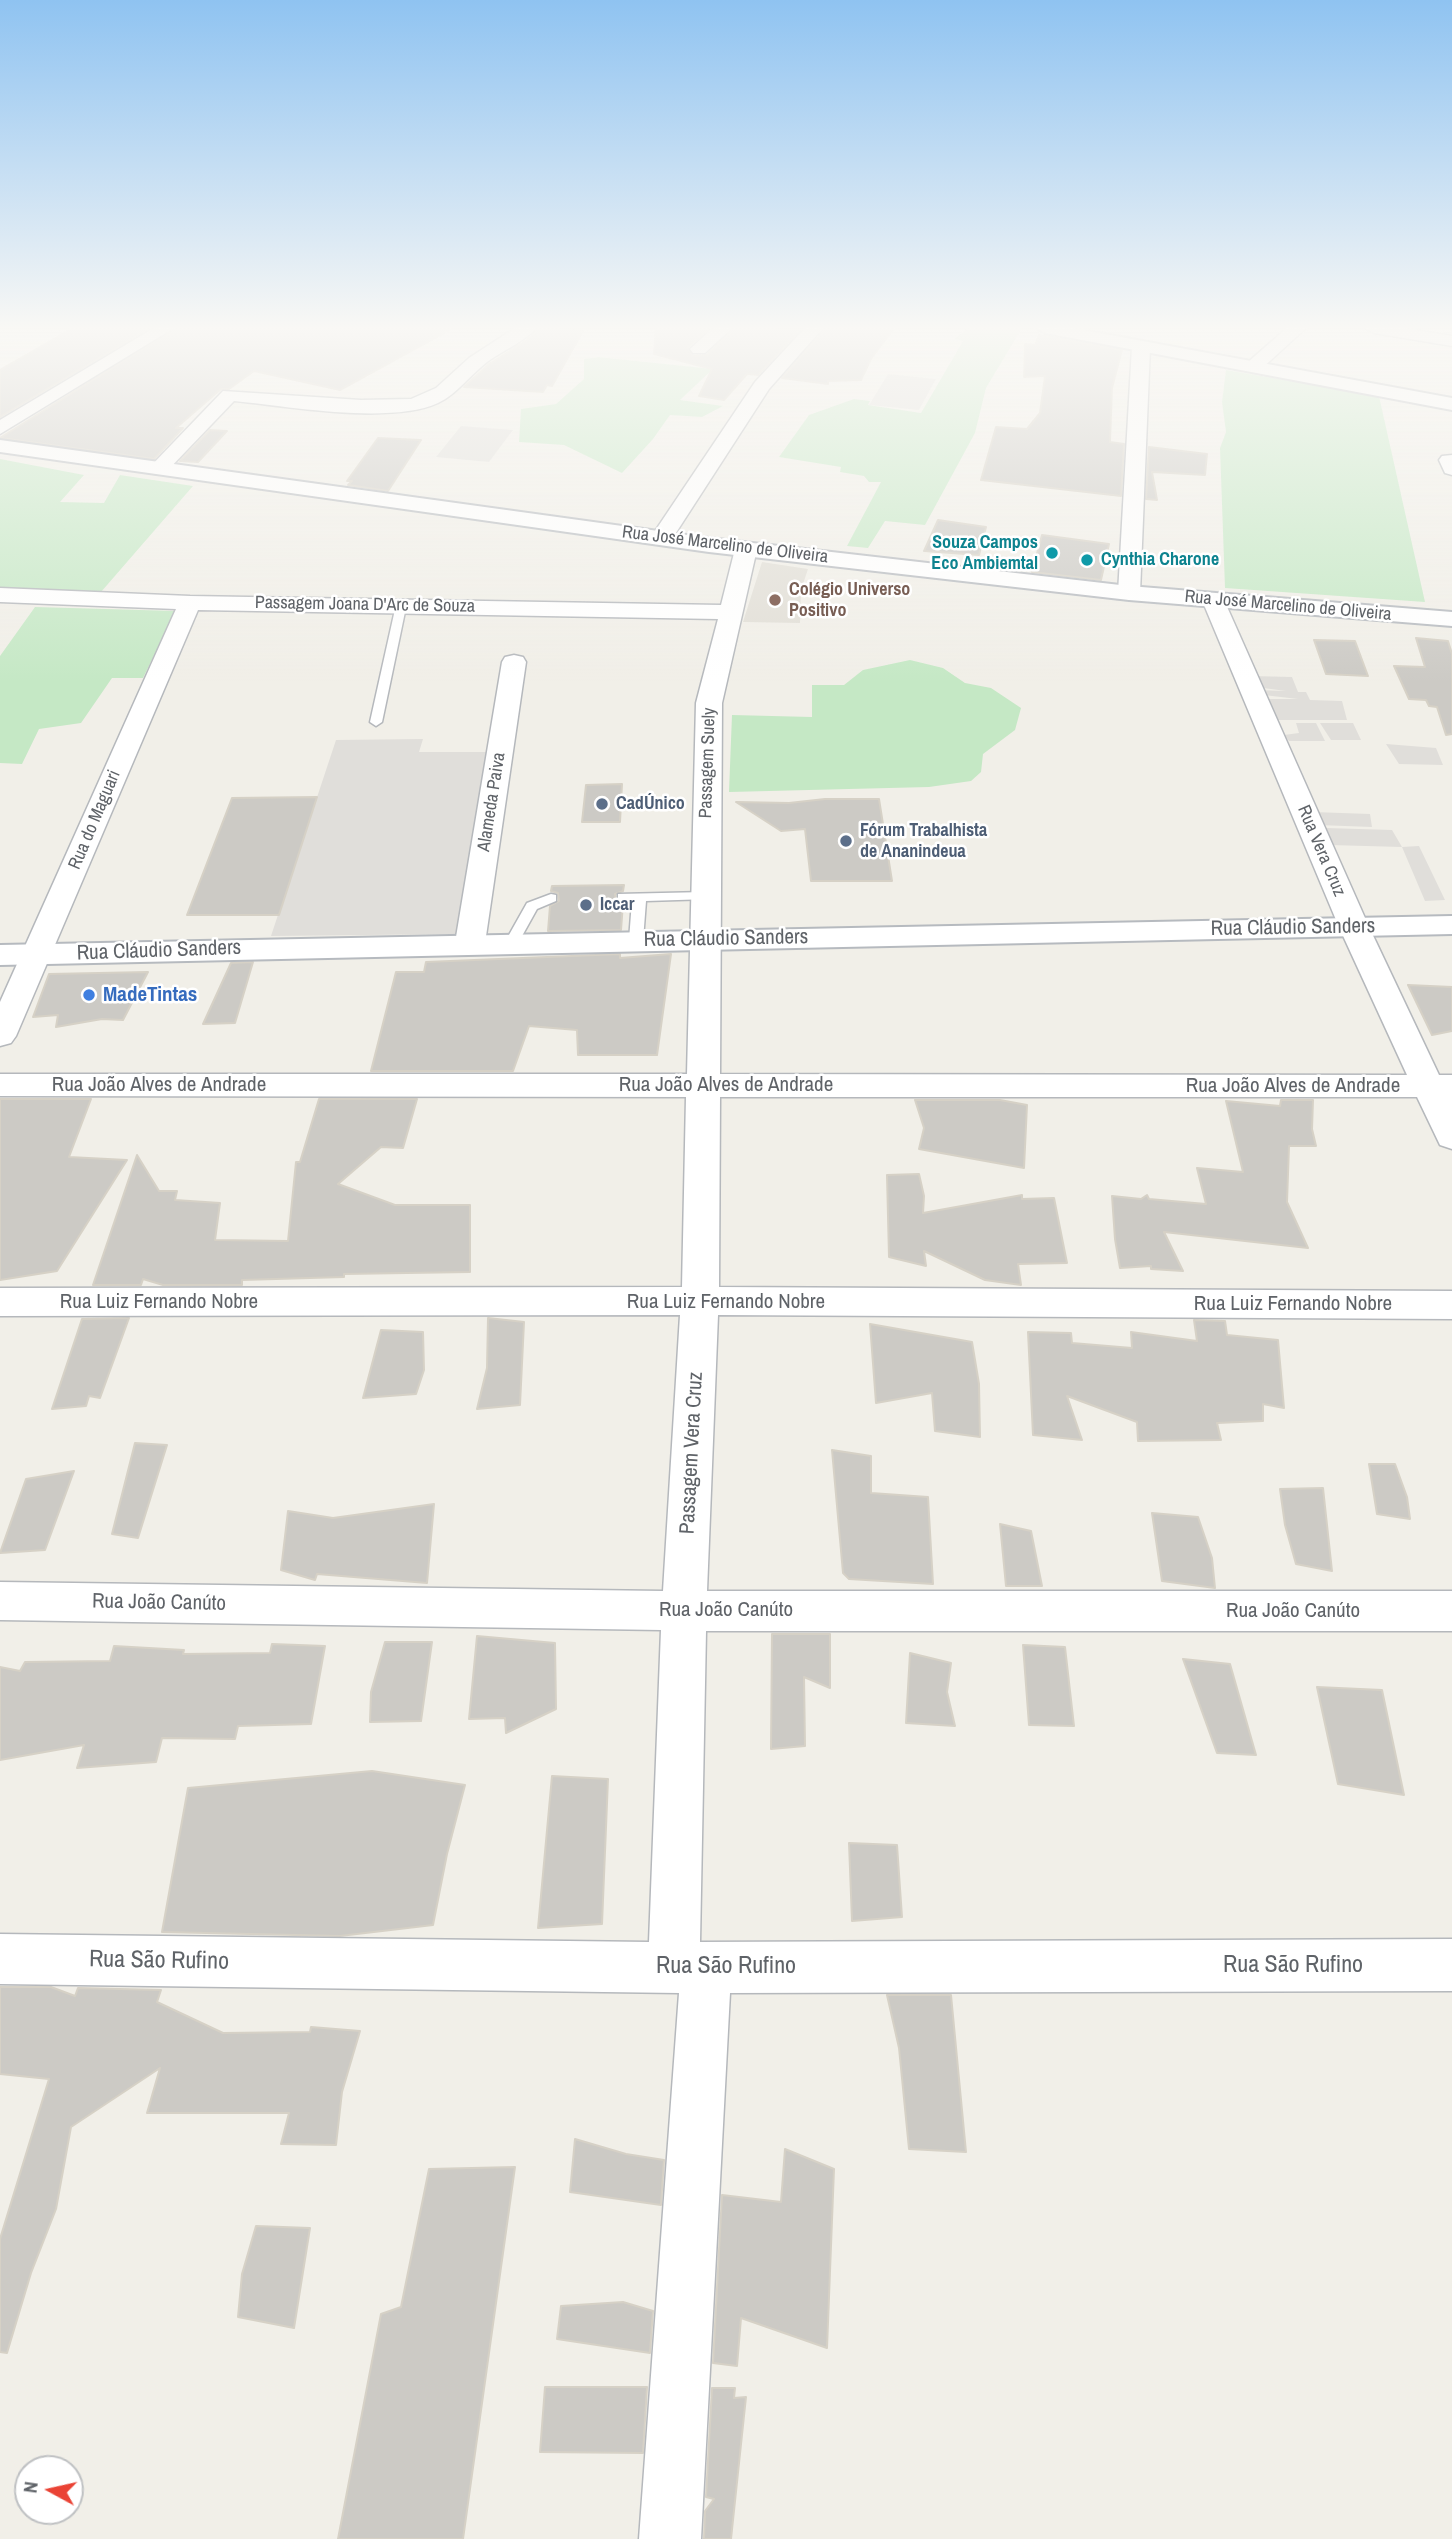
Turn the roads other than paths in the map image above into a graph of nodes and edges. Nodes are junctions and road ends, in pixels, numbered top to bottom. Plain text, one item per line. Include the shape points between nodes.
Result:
1 (4, 446) edge
2 (179, 446) edge
3 (722, 446) edge
4 (1136, 446) edge
5 (159, 468) junction
6 (662, 537) junction
7 (746, 549) junction
8 (1129, 593) junction
9 (0, 595) edge
10 (1213, 600) junction
11 (190, 603) junction
12 (400, 607) junction
13 (730, 612) junction
14 (1452, 619) edge
15 (514, 662) dead end
16 (376, 722) dead end
17 (705, 896) junction
18 (623, 897) dead end
19 (639, 897) junction
20 (551, 898) dead end
21 (1452, 925) edge
22 (1354, 927) junction
23 (704, 939) junction
24 (636, 940) junction
25 (470, 943) junction
26 (512, 943) junction
27 (0, 955) edge
28 (39, 955) junction
29 (0, 1036) edge
30 (0, 1085) edge
31 (702, 1085) junction
32 (1440, 1086) edge
33 (1452, 1137) edge
34 (700, 1301) junction
35 (0, 1302) edge
36 (1452, 1305) edge
37 (0, 1601) edge
38 (684, 1611) junction
39 (1452, 1611) edge
40 (0, 1959) edge
41 (1452, 1965) edge
42 (690, 1968) junction
43 (670, 2539) edge

1 - 5 main road, Rua José Marcelino de Oliveira
2 - 5 street
3 - 6 street
4 - 8 street
5 - 6 main road, Rua José Marcelino de Oliveira
6 - 7 main road, Rua José Marcelino de Oliveira
7 - 8 main road, Rua José Marcelino de Oliveira
7 - 13 street, Passagem Suely
8 - 10 main road, Rua José Marcelino de Oliveira
9 - 11 street, Passagem Joana D'Arc de Souza
10 - 14 main road, Rua José Marcelino de Oliveira
10 - 22 street, Rua Vera Cruz
11 - 12 street, Passagem Joana D'Arc de Souza
11 - 28 street, Rua do Maguari
12 - 13 street, Passagem Joana D'Arc de Souza
12 - 16 lane
13 - 17 street, Passagem Suely via 709,703
15 - 25 street, Alameda Paiva
17 - 19 lane
17 - 23 street, Passagem Suely
18 - 19 lane
19 - 24 lane
20 - 26 lane via 532,906
21 - 22 main road, Rua Cláudio Sanders
22 - 23 main road, Rua Cláudio Sanders
22 - 32 street, Rua Vera Cruz
23 - 24 main road, Rua Cláudio Sanders
23 - 31 street, Passagem Vera Cruz
24 - 26 main road, Rua Cláudio Sanders
25 - 26 main road, Rua Cláudio Sanders
25 - 28 main road, Rua Cláudio Sanders
27 - 28 main road, Rua Cláudio Sanders
28 - 29 street, Rua do Maguari
30 - 31 street, Rua João Alves de Andrade
31 - 32 street, Rua João Alves de Andrade
31 - 34 street, Passagem Vera Cruz
32 - 33 street, Rua Vera Cruz
34 - 35 street, Rua Luiz Fernando Nobre
34 - 36 street, Rua Luiz Fernando Nobre
34 - 38 street, Passagem Vera Cruz
37 - 38 street, Rua João Canúto
38 - 39 street, Rua João Canúto
38 - 42 street, Passagem Vera Cruz
40 - 42 street, Rua São Rufino
41 - 42 street, Rua São Rufino
42 - 43 street, Passagem Vera Cruz

